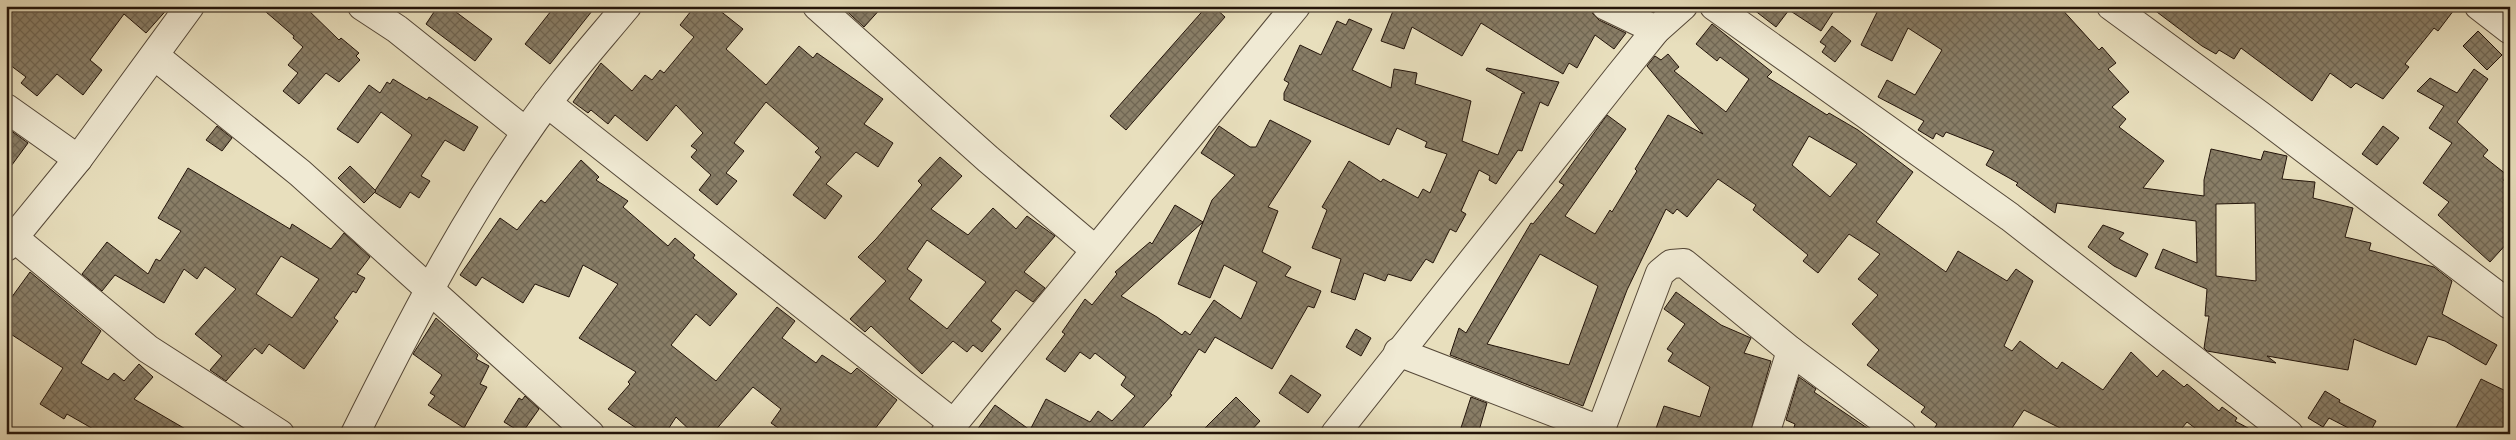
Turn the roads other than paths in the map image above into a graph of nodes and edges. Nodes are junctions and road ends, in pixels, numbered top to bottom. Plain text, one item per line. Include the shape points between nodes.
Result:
1 (362, 6) edge
2 (626, 6) edge
3 (1296, 6) edge
4 (1606, 6) edge
5 (1683, 6) edge
6 (1714, 6) edge
7 (2111, 6) edge
8 (187, 7) edge
9 (825, 9) edge
10 (1656, 30) junction
11 (155, 56) junction
12 (547, 103) junction
13 (6, 108) edge
14 (526, 132) junction
15 (78, 159) junction
16 (10, 242) edge
17 (1094, 249) junction
18 (428, 289) junction
19 (2510, 305) edge
20 (1791, 351) junction
21 (1398, 352) junction
22 (949, 428) edge
23 (1600, 432) edge
24 (280, 434) edge
25 (355, 434) edge
26 (590, 434) edge
27 (1335, 434) edge
28 (1765, 434) edge
29 (1902, 434) edge
30 (2289, 434) edge

1 - 14 street via 397,29
2 - 12 street
3 - 17 street
4 - 10 street
5 - 10 street
6 - 30 street via 2010,217
7 - 19 street
8 - 11 street
9 - 17 street via 988,159
10 - 21 street
11 - 15 street
11 - 18 street via 300,173
12 - 14 street
12 - 22 street
13 - 15 street
14 - 18 street
15 - 16 street
16 - 24 street via 148,349
17 - 22 street
18 - 25 street
18 - 26 street
20 - 23 street via 1684,264 1671,264 1660,273
20 - 28 street
20 - 29 street
21 - 23 street
21 - 27 street

